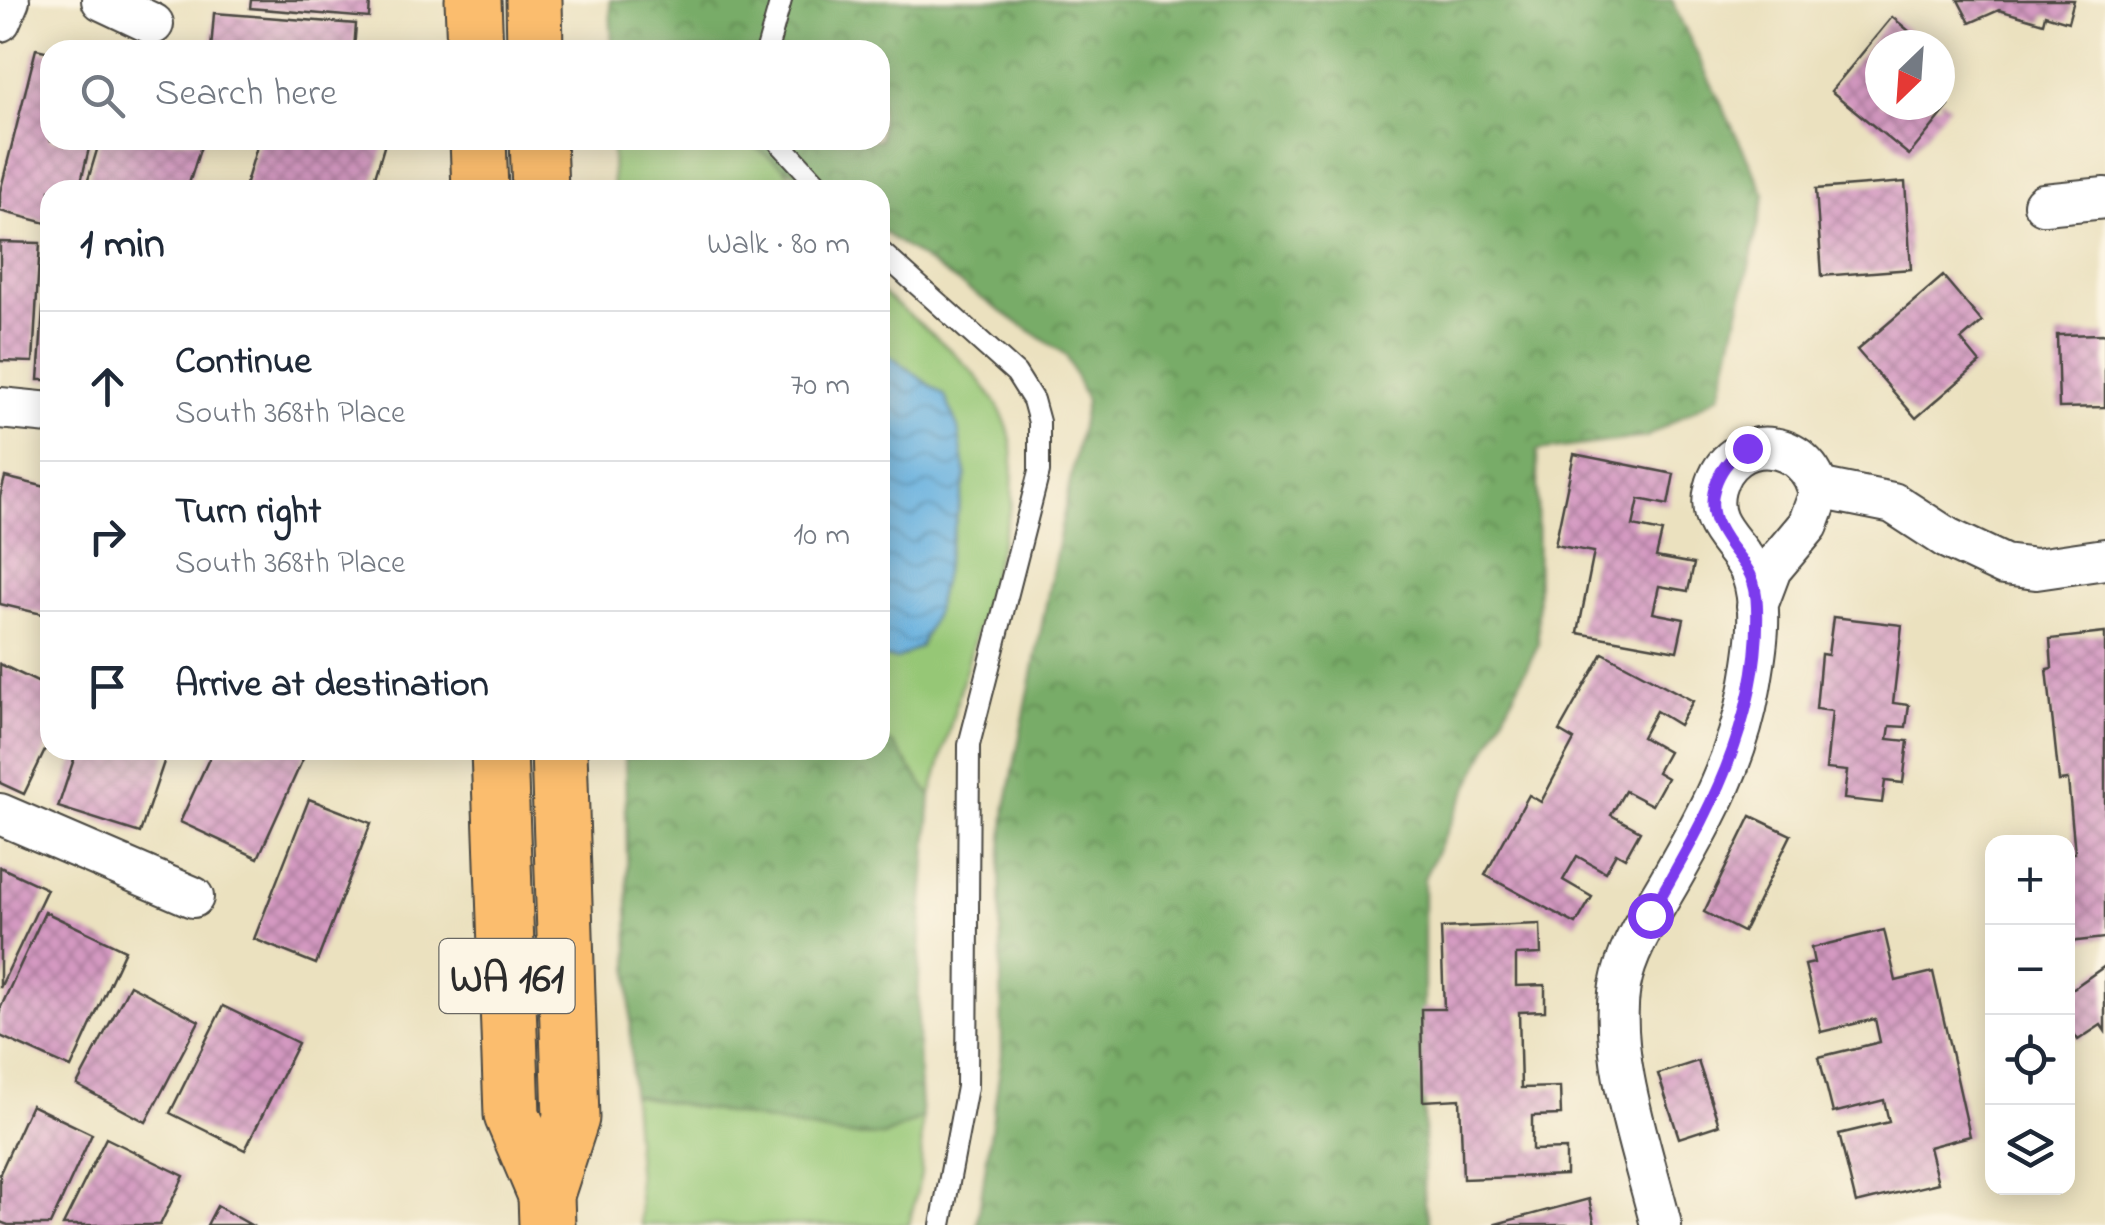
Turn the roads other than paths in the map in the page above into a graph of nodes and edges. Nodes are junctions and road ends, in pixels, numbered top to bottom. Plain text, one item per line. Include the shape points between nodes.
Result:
1 (10, 0) edge
2 (102, 0) edge
3 (473, 0) edge
4 (534, 0) edge
5 (781, 0) edge
6 (0, 21) edge
7 (153, 24) dead end
8 (475, 40) edge
9 (535, 40) edge
10 (770, 40) edge
11 (478, 150) edge
12 (538, 150) edge
13 (785, 150) edge
14 (480, 180) edge
15 (540, 180) edge
16 (814, 180) edge
17 (2105, 198) edge
18 (2044, 204) dead end
19 (890, 260) edge
20 (0, 408) edge
21 (40, 412) edge
22 (1818, 488) junction
23 (2105, 559) edge
24 (1757, 606) junction
25 (499, 760) edge
26 (559, 760) edge
27 (0, 814) edge
28 (193, 897) dead end
29 (547, 1210) edge
30 (942, 1225) edge
31 (1661, 1225) edge

1 - 6 street
2 - 7 street
3 - 8 main road
4 - 9 main road
5 - 10 lane
11 - 14 main road
12 - 15 main road
13 - 16 lane
17 - 18 street
19 - 30 lane via 1016,373 1039,422 1039,472 969,745 967,1087
20 - 21 street
22 - 23 street via 1892,502 2004,565 2036,569
22 - 24 street via 1815,514 1778,557
22 - 24 street via 1799,460 1767,445 1740,451 1720,474 1715,519 1752,573
24 - 31 street via 1748,698 1730,765 1631,952 1621,984 1622,1054
25 - 29 main road, WA 161 via 512,1114
26 - 29 main road, WA 161 via 571,1118
27 - 28 street

